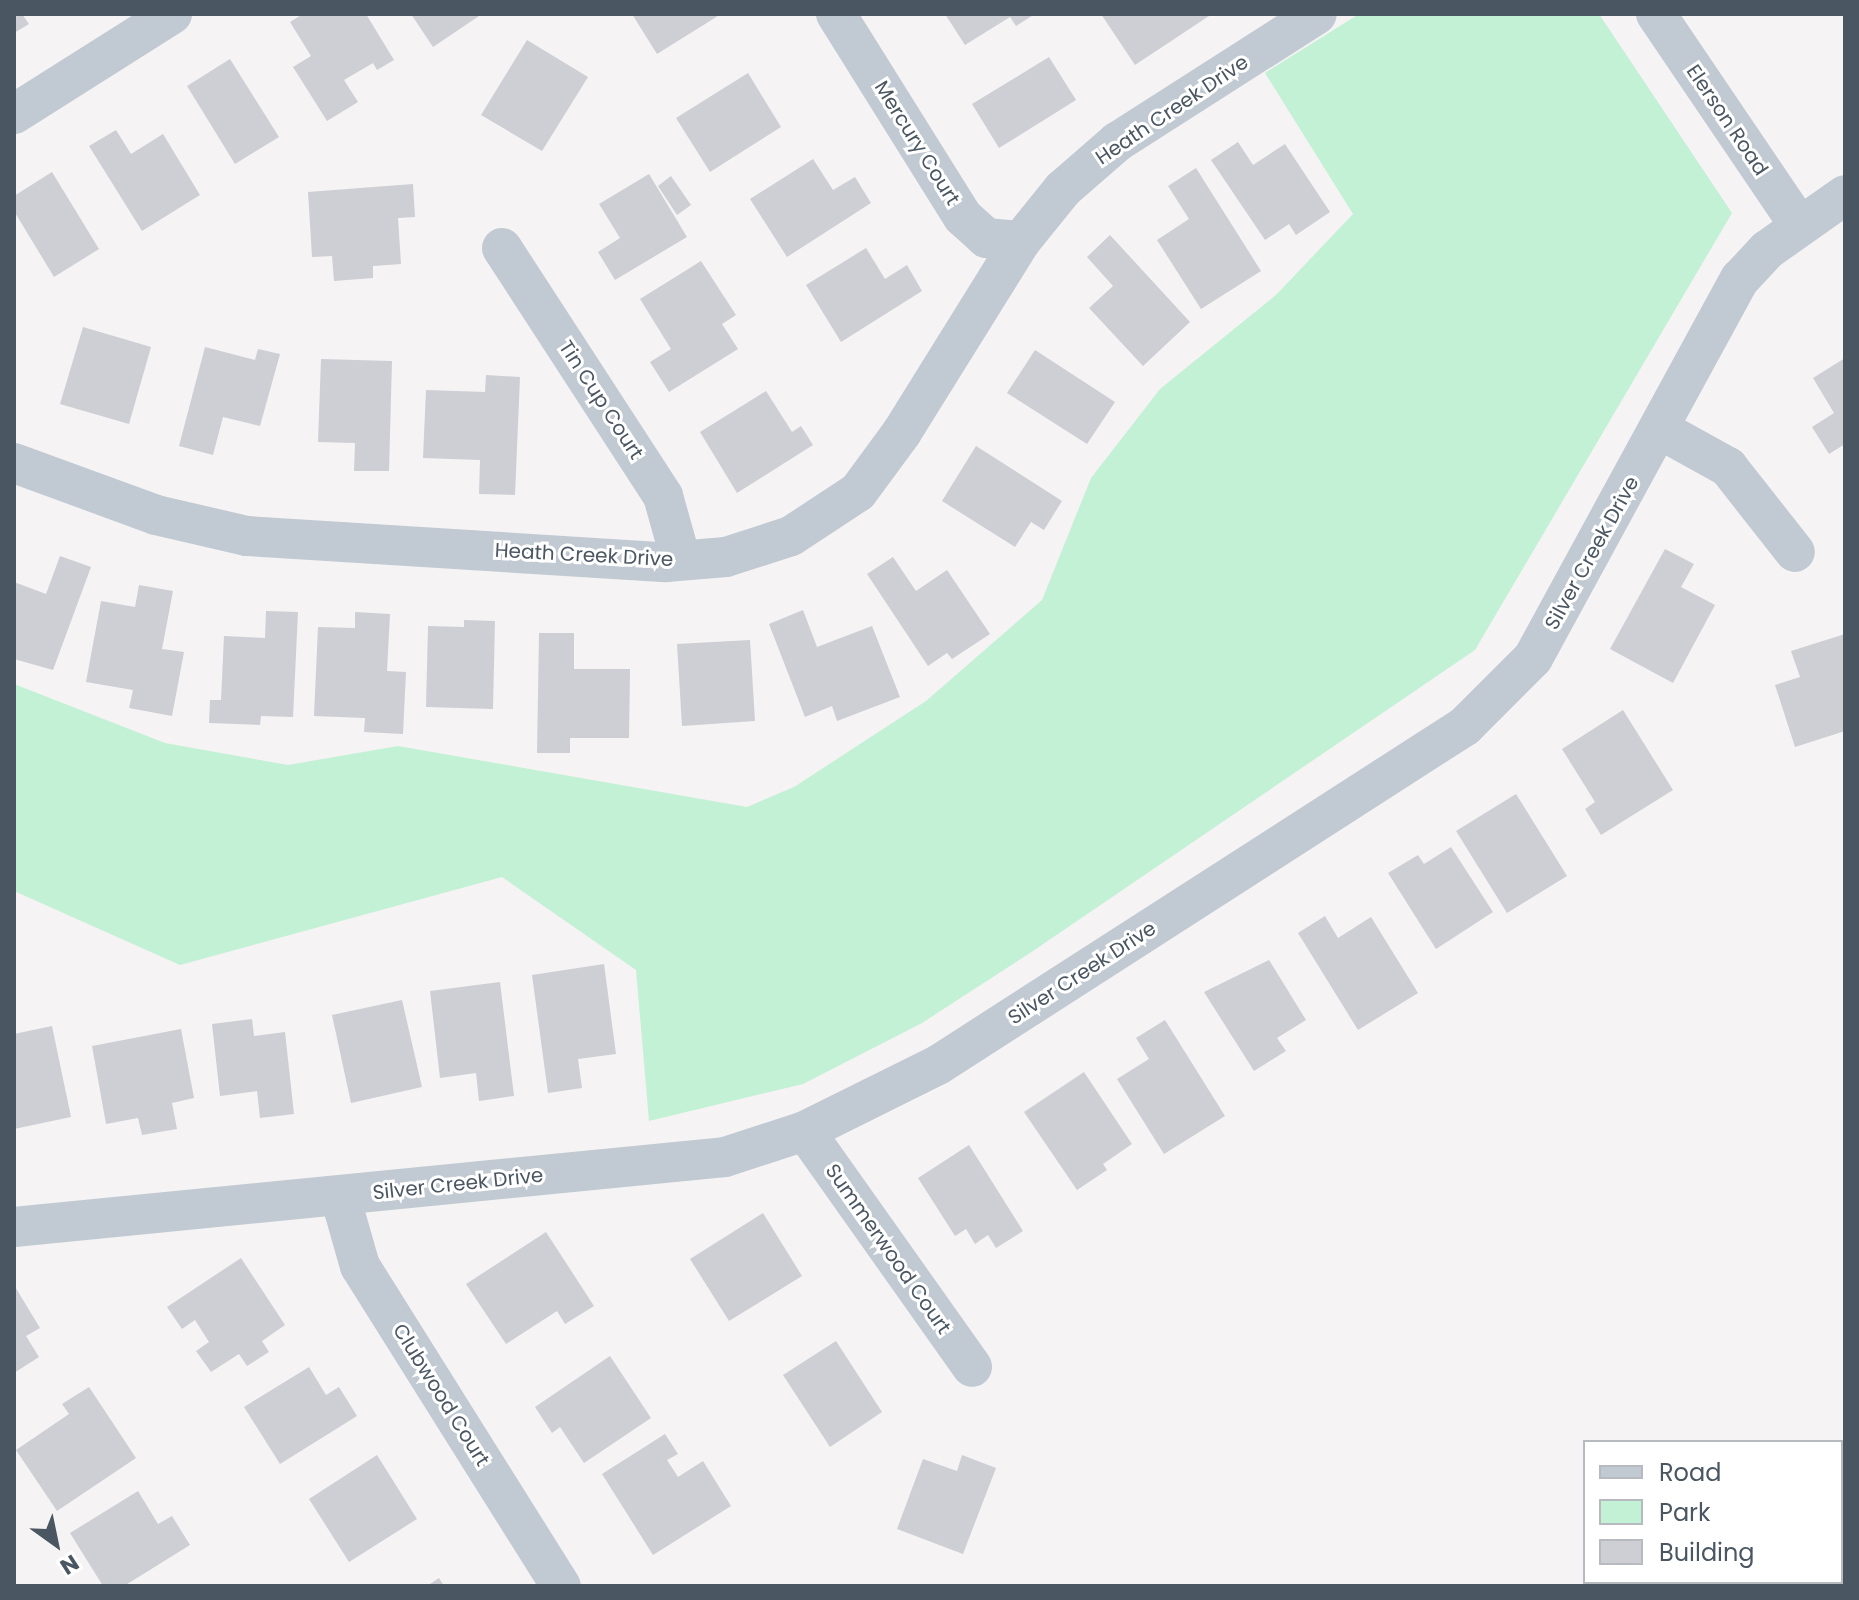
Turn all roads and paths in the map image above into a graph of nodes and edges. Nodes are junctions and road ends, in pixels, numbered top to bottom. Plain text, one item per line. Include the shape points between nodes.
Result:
1 (172, 14) edge
2 (836, 14) edge
3 (1317, 14) edge
4 (1656, 14) edge
5 (14, 114) edge
6 (1845, 195) edge
7 (1799, 225) junction
8 (1021, 241) junction
9 (502, 248) dead end
10 (1661, 430) junction
11 (14, 463) edge
12 (1795, 552) dead end
13 (681, 560) junction
14 (805, 1131) junction
15 (340, 1196) junction
16 (14, 1227) edge
17 (972, 1367) dead end
18 (561, 1586) edge

1 - 5 street
2 - 8 street, Mercury Court via 963,217 986,238
3 - 8 street, Heath Creek Drive via 1117,142 1063,189
4 - 7 street, Elerson Road
6 - 7 street, Silver Creek Drive
7 - 10 street, Silver Creek Drive via 1740,279
8 - 13 street, Heath Creek Drive via 902,432 858,492 791,536 726,557
9 - 13 street, Tin Cup Court via 663,496
10 - 12 street via 1728,467
10 - 14 street, Silver Creek Drive via 1533,658 1465,726 938,1065
11 - 13 street, Heath Creek Drive via 156,515 247,536
14 - 15 street, Silver Creek Drive via 725,1157
14 - 17 street, Summerwood Court
15 - 16 street, Silver Creek Drive
15 - 18 street, Clubwood Court via 360,1266

